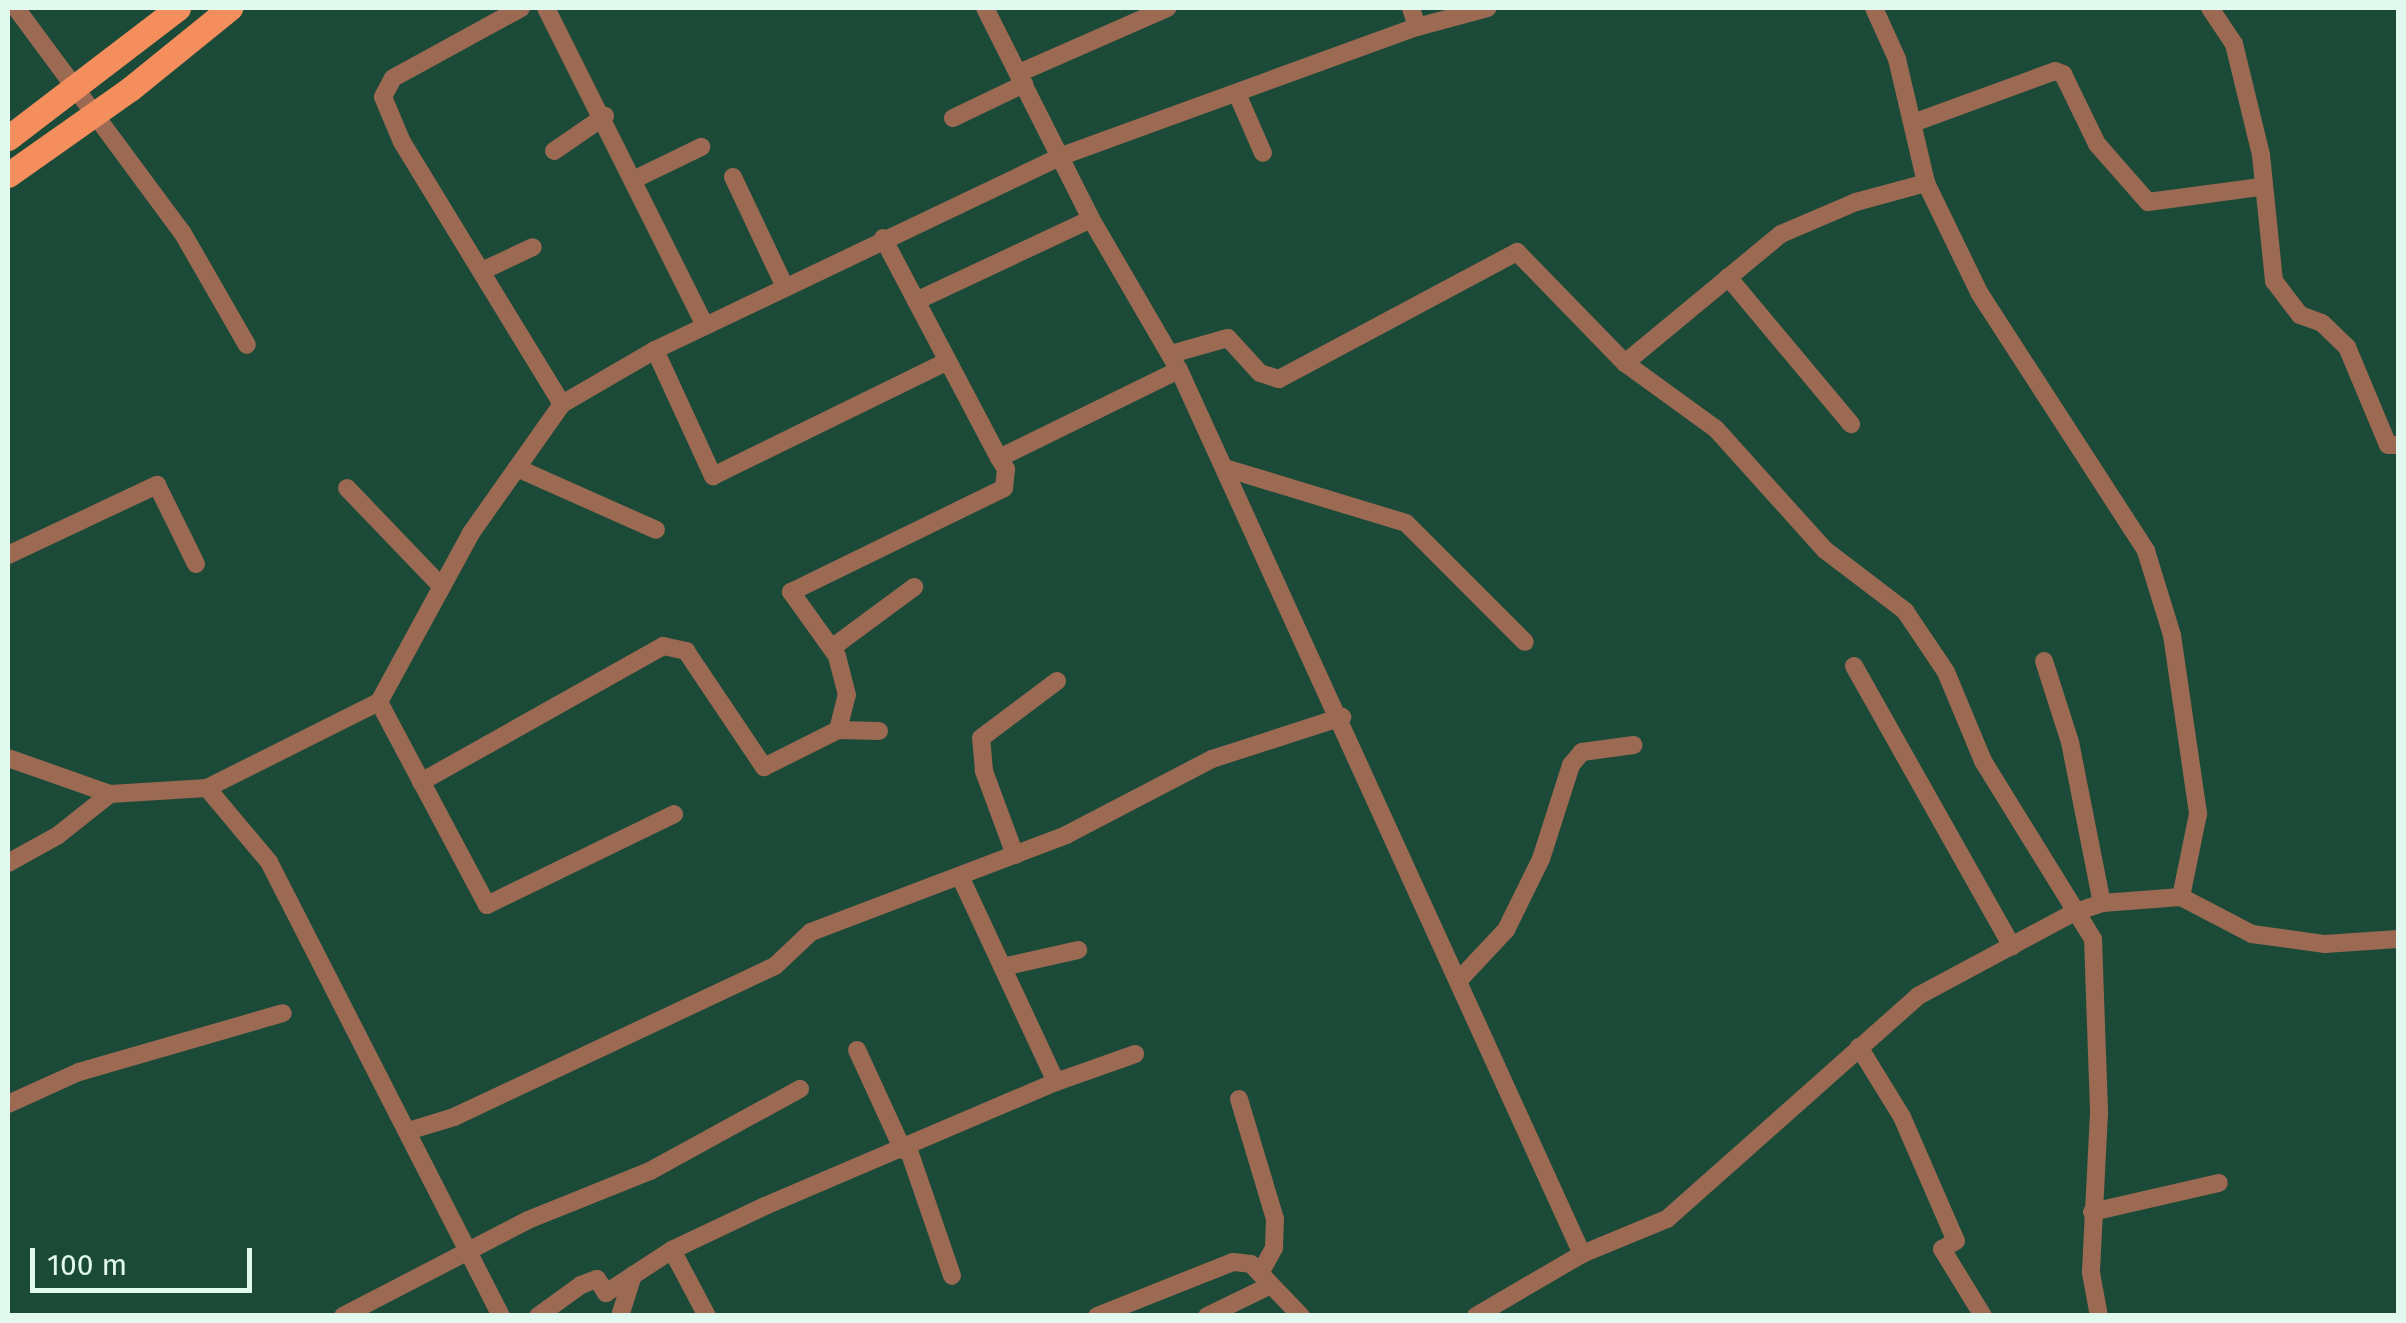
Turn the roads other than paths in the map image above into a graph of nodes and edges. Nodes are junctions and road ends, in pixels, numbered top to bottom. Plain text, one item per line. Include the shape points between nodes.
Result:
1 (16, 8) edge
2 (178, 8) edge
3 (230, 8) edge
4 (521, 8) edge
5 (546, 8) edge
6 (984, 8) edge
7 (1167, 8) edge
8 (1411, 8) edge
9 (1488, 8) edge
10 (1874, 8) edge
11 (2210, 8) edge
12 (1417, 27) junction
13 (1022, 79) junction
14 (77, 84) junction
15 (1238, 96) junction
16 (95, 114) junction
17 (605, 116) junction
18 (953, 118) dead end
19 (1913, 123) junction
20 (8, 138) edge
21 (701, 147) dead end
22 (554, 151) dead end
23 (1262, 154) dead end
24 (1059, 157) junction
25 (8, 174) edge
26 (733, 177) dead end
27 (633, 180) junction
28 (1926, 184) junction
29 (2261, 187) junction
30 (1092, 219) junction
31 (883, 238) junction
32 (533, 247) dead end
33 (482, 271) junction
34 (1728, 277) junction
35 (784, 285) junction
36 (916, 302) junction
37 (704, 324) junction
38 (247, 345) dead end
39 (655, 350) junction
40 (946, 362) junction
41 (1175, 362) junction
42 (1625, 363) junction
43 (562, 404) junction
44 (1851, 424) dead end
45 (2398, 445) edge
46 (999, 458) junction
47 (517, 468) junction
48 (1225, 468) junction
49 (347, 488) dead end
50 (656, 530) dead end
51 (8, 554) edge
52 (196, 564) dead end
53 (914, 586) dead end
54 (442, 587) junction
55 (1525, 642) dead end
56 (833, 647) junction
57 (2044, 661) dead end
58 (1854, 666) dead end
59 (1057, 681) dead end
60 (379, 702) junction
61 (1342, 717) junction
62 (838, 730) junction
63 (879, 730) dead end
64 (1634, 745) dead end
65 (8, 758) edge
66 (422, 782) junction
67 (207, 788) junction
68 (110, 794) junction
69 (674, 814) dead end
70 (1015, 855) junction
71 (8, 863) edge
72 (961, 878) junction
73 (2181, 897) junction
74 (2102, 903) junction
75 (2073, 913) junction
76 (2398, 939) edge
77 (2012, 946) junction
78 (1078, 950) dead end
79 (1006, 966) junction
80 (1459, 980) junction
81 (282, 1013) dead end
82 (1859, 1047) junction
83 (857, 1050) dead end
84 (1136, 1054) dead end
85 (1056, 1082) junction
86 (800, 1089) dead end
87 (1239, 1100) dead end
88 (8, 1104) edge
89 (408, 1131) junction
90 (906, 1149) junction
91 (2219, 1182) dead end
92 (2092, 1212) junction
93 (672, 1250) junction
94 (466, 1254) junction
95 (1582, 1254) junction
96 (634, 1275) junction
97 (952, 1276) dead end
98 (1266, 1279) junction
99 (343, 1316) edge
100 (501, 1316) edge
101 (538, 1316) edge
102 (620, 1316) edge
103 (708, 1316) edge
104 (1097, 1316) edge
105 (1207, 1316) edge
106 (1301, 1316) edge
107 (1476, 1316) edge
108 (1982, 1316) edge
109 (2099, 1316) edge

1 - 14 street
2 - 14 main road
3 - 16 main road
4 - 33 street via 393,78 384,96 402,142
5 - 17 street
6 - 13 street
7 - 13 street
8 - 12 street
9 - 12 street
10 - 19 street
11 - 29 street via 2234,44 2261,155
12 - 15 street
13 - 18 street
13 - 24 street
14 - 16 street
14 - 20 main road
15 - 23 street
15 - 24 street
16 - 25 main road
16 - 38 street via 182,232
17 - 22 street
17 - 27 street
19 - 28 street
19 - 29 street via 2055,71 2063,74 2097,144 2148,202
21 - 27 street
24 - 30 street
24 - 31 street
26 - 35 street
27 - 37 street
28 - 34 street via 1856,202 1781,234
28 - 73 street via 1980,294 2146,550 2172,635 2198,814
29 - 45 street via 2282,299 2346,347 2388,445
30 - 36 street
30 - 41 street
31 - 35 street
31 - 36 street
32 - 33 street
33 - 43 street
34 - 42 street
34 - 44 street
35 - 37 street
36 - 40 street
37 - 39 street
39 - 40 street via 706,473 713,476
39 - 43 street
40 - 46 street
41 - 42 street via 1228,338 1260,373 1279,379 1517,252
41 - 46 street
41 - 48 street
42 - 75 street via 1716,429 1824,550 1905,610 1946,672 1983,761
43 - 47 street
46 - 56 street via 1006,469 1004,488 784,593
47 - 50 street
47 - 54 street
48 - 55 street via 1406,523
48 - 61 street
49 - 54 street
51 - 52 street via 157,485
53 - 56 street
54 - 60 street
56 - 62 street via 847,695
57 - 74 street via 2070,742
58 - 77 street
59 - 70 street via 981,738 984,771
60 - 66 street
60 - 67 street
61 - 70 street via 1212,759
61 - 80 street
62 - 63 street
62 - 66 street via 764,767 686,651 663,646
64 - 80 street via 1582,752 1570,765 1541,858 1506,930
65 - 68 street
66 - 69 street via 487,905
67 - 68 street
67 - 89 street via 269,862
68 - 71 street via 58,836
70 - 72 street
72 - 79 street
72 - 89 street via 811,932 775,966 454,1117
73 - 74 street
73 - 76 street via 2252,934 2326,944
74 - 75 street
75 - 77 street
75 - 92 street via 2093,939 2099,1113
77 - 82 street via 1918,996
78 - 79 street
79 - 85 street
80 - 95 street
81 - 88 street via 80,1072
82 - 95 street via 1667,1219
82 - 108 street via 1902,1116 1956,1240 1942,1250
83 - 90 street
84 - 85 street
85 - 90 street
86 - 94 street via 650,1171 528,1220
87 - 98 street via 1275,1219
89 - 94 street
90 - 93 street
90 - 97 street
91 - 92 street
92 - 109 street via 2091,1273
93 - 96 street
93 - 103 street
94 - 99 street
94 - 100 street
95 - 107 street
96 - 101 street via 606,1293 597,1279 581,1285
96 - 102 street
98 - 104 street via 1251,1264 1233,1262
98 - 105 street
98 - 106 street

